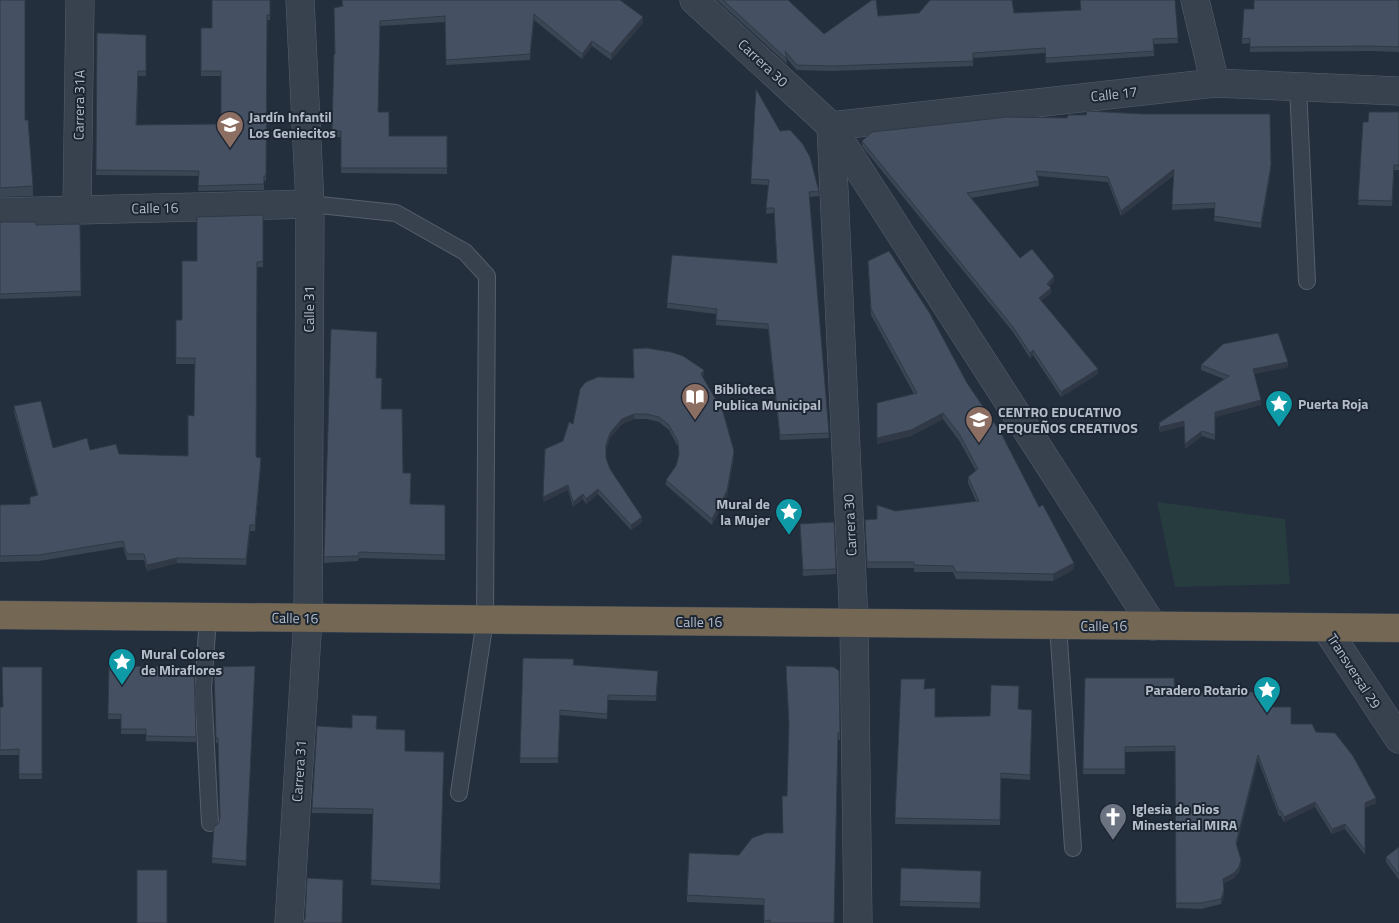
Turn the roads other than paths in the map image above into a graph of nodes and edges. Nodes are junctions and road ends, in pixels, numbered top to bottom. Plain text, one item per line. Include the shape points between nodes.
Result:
1 (80, 0) edge
2 (300, 0) edge
3 (694, 0) edge
4 (1195, 0) edge
5 (1215, 83) junction
6 (1298, 87) junction
7 (1399, 91) edge
8 (831, 126) junction
9 (310, 204) junction
10 (77, 209) junction
11 (0, 212) edge
12 (1306, 281) dead end
13 (0, 615) edge
14 (208, 618) junction
15 (308, 618) junction
16 (485, 620) junction
17 (854, 623) junction
18 (1058, 625) junction
19 (1153, 626) junction
20 (1326, 628) junction
21 (1399, 628) edge
22 (1399, 739) edge
23 (460, 793) dead end
24 (210, 823) dead end
25 (1073, 848) dead end
26 (289, 923) edge
27 (858, 923) edge

1 - 10 street, Carrera 31A
2 - 9 street, Calle 31
3 - 8 street, Carrera 30
4 - 5 street
5 - 6 street, Calle 17
5 - 8 street, Calle 17
6 - 7 street, Calle 17
6 - 12 lane
8 - 17 street, Carrera 30
8 - 19 street, Carrera 30
9 - 10 street, Calle 16
9 - 15 street, Calle 31
9 - 16 lane via 396,213 465,252 487,276
10 - 11 street, Calle 16
13 - 14 highway, Calle 16
14 - 15 highway, Calle 16
14 - 24 lane via 203,688
15 - 16 highway, Calle 16
15 - 26 street, Carrera 31
16 - 17 highway, Calle 16
16 - 23 lane
17 - 18 highway, Calle 16
17 - 27 street, Carrera 30
18 - 19 highway, Calle 16
18 - 25 lane
19 - 20 highway, Calle 16
20 - 21 highway, Calle 16
20 - 22 street, Transversal 29

